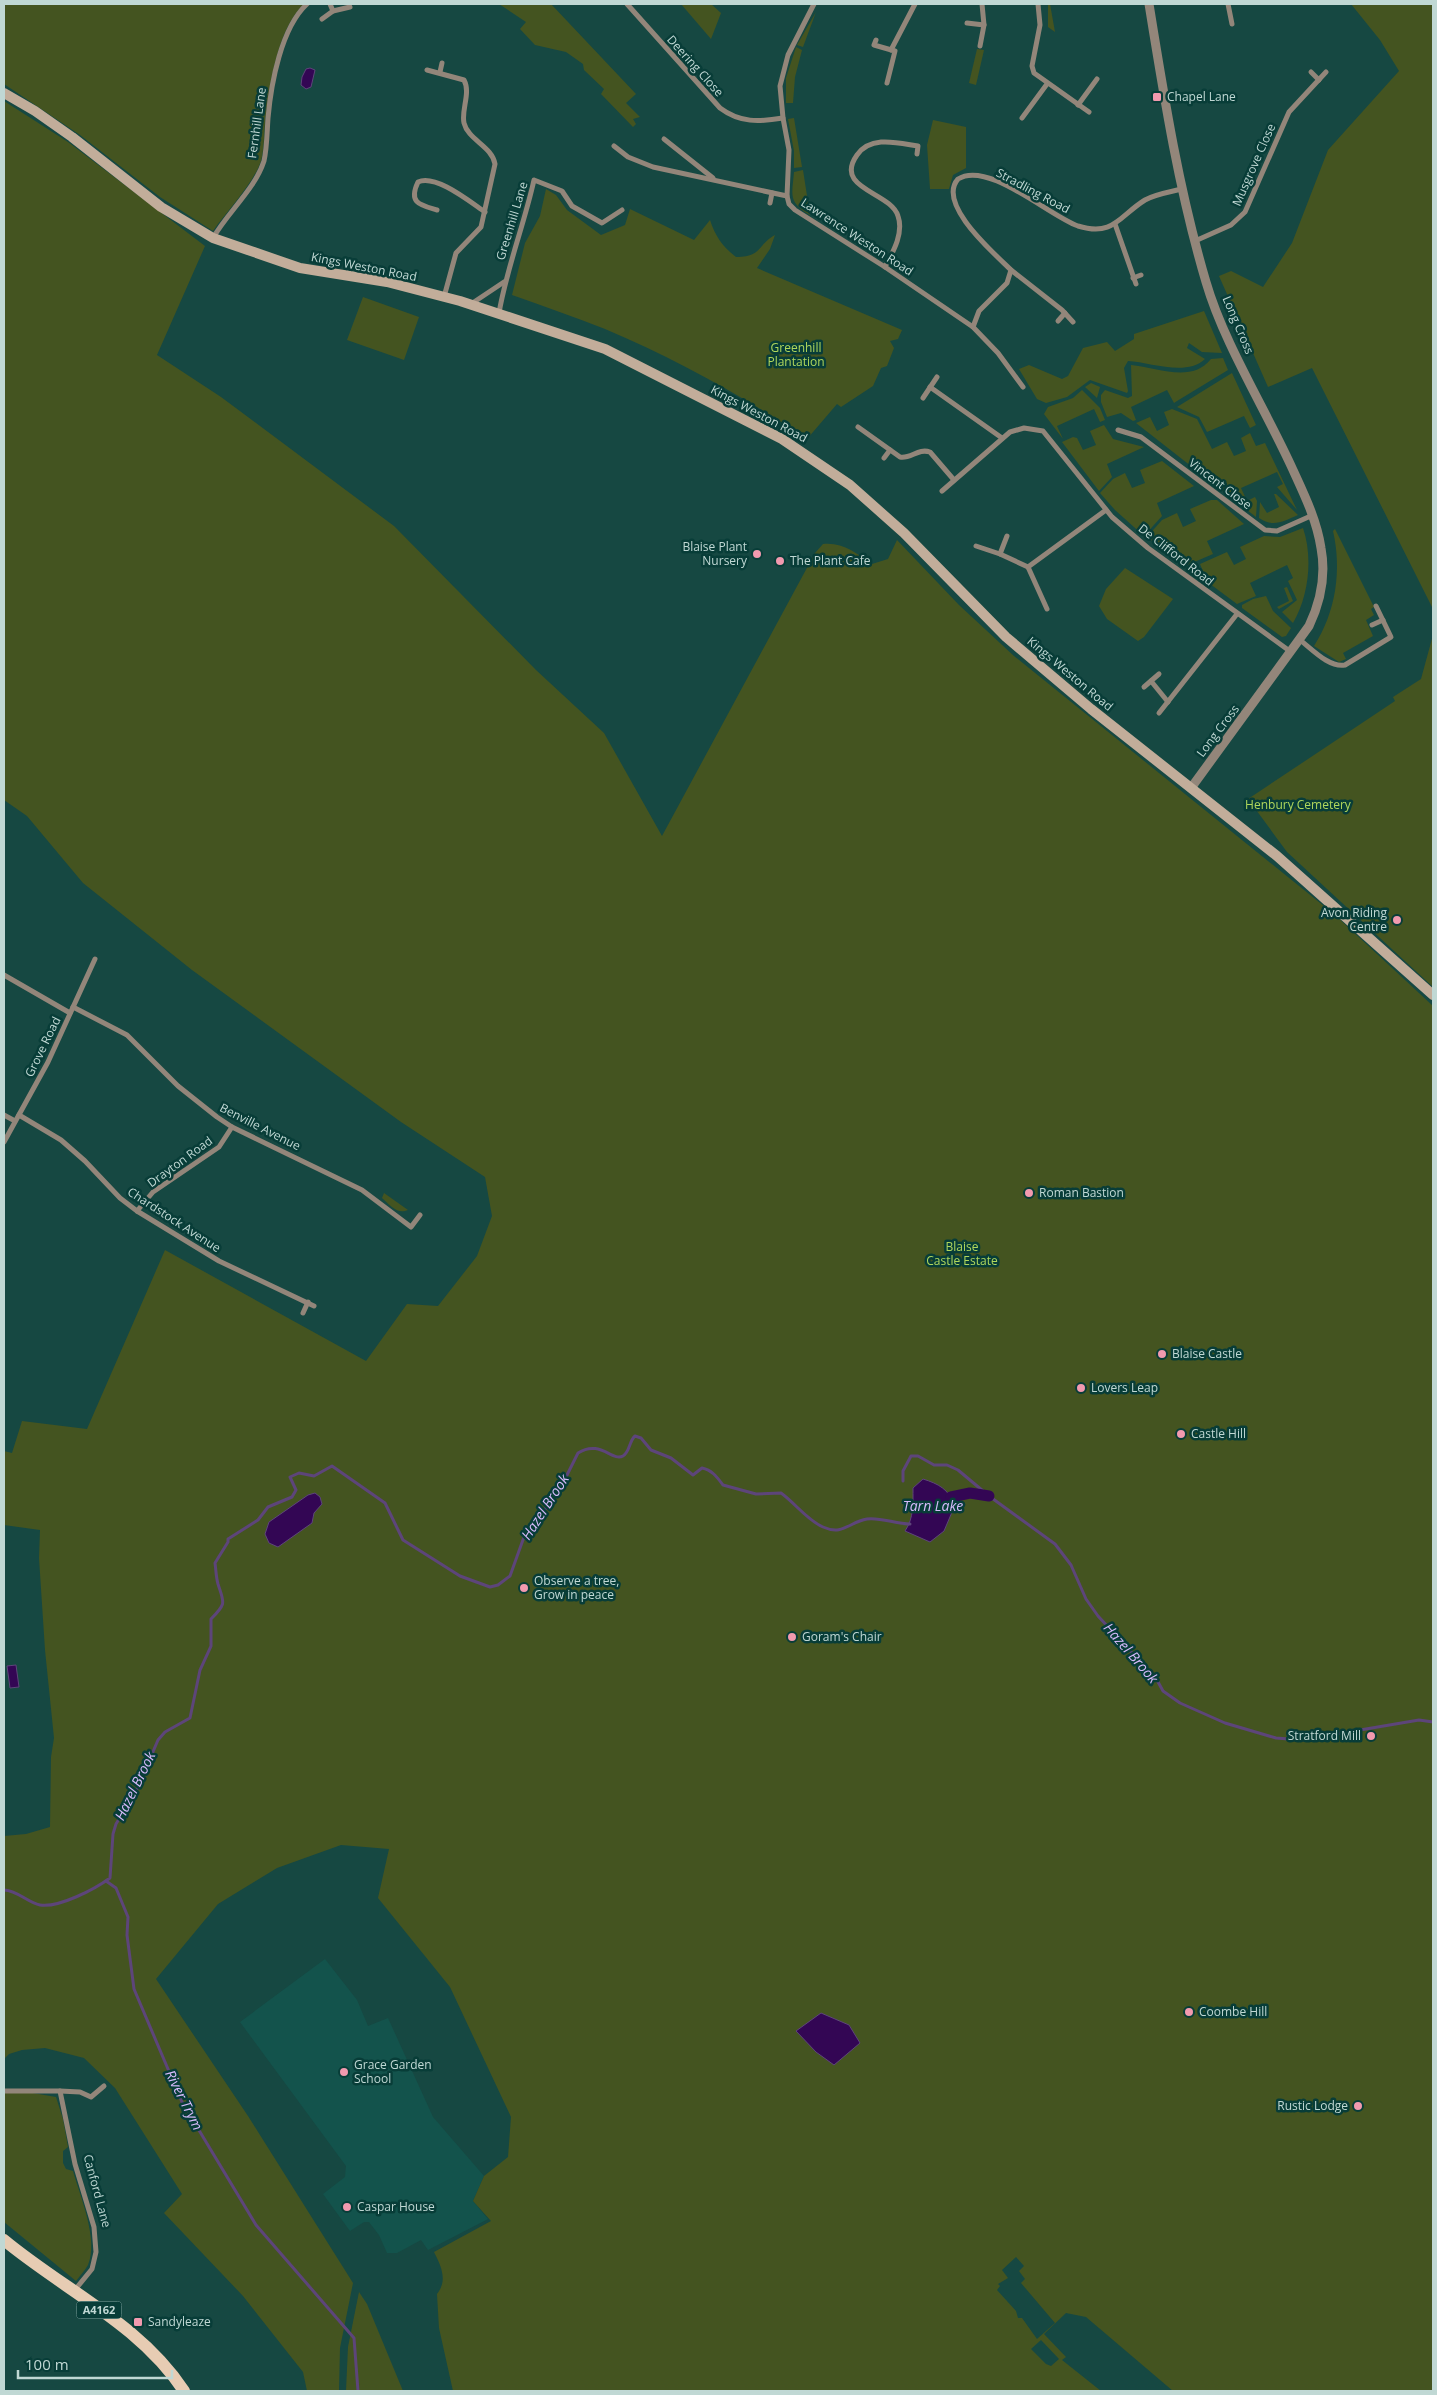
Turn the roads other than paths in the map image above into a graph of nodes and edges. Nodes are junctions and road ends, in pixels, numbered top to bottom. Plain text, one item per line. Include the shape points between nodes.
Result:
1 (307, 4) edge
2 (330, 4) edge
3 (627, 4) edge
4 (814, 4) edge
5 (915, 4) edge
6 (982, 4) edge
7 (1038, 4) edge
8 (1149, 4) edge
9 (1228, 4) edge
10 (633, 6) edge
11 (350, 7) dead end
12 (333, 11) junction
13 (322, 19) dead end
14 (967, 23) dead end
15 (1232, 24) dead end
16 (984, 25) junction
17 (876, 40) dead end
18 (980, 46) dead end
19 (891, 50) junction
20 (442, 63) dead end
21 (427, 70) dead end
22 (440, 72) junction
23 (1311, 72) dead end
24 (1326, 72) dead end
25 (1097, 79) dead end
26 (1319, 80) junction
27 (887, 83) dead end
28 (1047, 84) junction
29 (4, 93) edge
30 (1078, 105) junction
31 (1089, 112) dead end
32 (783, 118) junction
33 (1022, 118) dead end
34 (664, 139) dead end
35 (614, 146) dead end
36 (917, 154) dead end
37 (715, 180) junction
38 (733, 184) junction
39 (1182, 189) junction
40 (732, 190) dead end
41 (772, 193) junction
42 (788, 196) junction
43 (770, 202) dead end
44 (437, 210) dead end
45 (622, 210) dead end
46 (485, 212) junction
47 (1115, 224) junction
48 (214, 238) junction
49 (1195, 241) junction
50 (885, 267) junction
51 (1011, 270) junction
52 (1141, 275) dead end
53 (1133, 278) junction
54 (504, 282) junction
55 (1136, 284) dead end
56 (444, 297) junction
57 (470, 304) junction
58 (499, 313) junction
59 (1065, 313) junction
60 (1058, 321) dead end
61 (1073, 322) dead end
62 (973, 327) junction
63 (937, 377) dead end
64 (930, 387) junction
65 (1023, 387) dead end
66 (923, 398) dead end
67 (858, 427) dead end
68 (1118, 430) dead end
69 (1002, 438) junction
70 (890, 450) junction
71 (884, 458) dead end
72 (954, 480) junction
73 (942, 491) dead end
74 (1106, 510) junction
75 (1313, 515) junction
76 (1007, 536) dead end
77 (976, 546) dead end
78 (1000, 554) junction
79 (1028, 567) junction
80 (1376, 606) dead end
81 (1047, 609) dead end
82 (1237, 614) junction
83 (1383, 620) junction
84 (1372, 626) dead end
85 (1300, 640) junction
86 (1291, 653) junction
87 (1159, 674) dead end
88 (1151, 681) junction
89 (1144, 687) dead end
90 (1168, 702) junction
91 (1159, 713) dead end
92 (1191, 788) junction
93 (95, 959) dead end
94 (4, 975) edge
95 (1433, 995) edge
96 (73, 1007) junction
97 (70, 1013) junction
98 (4, 1115) edge
99 (19, 1115) junction
100 (15, 1121) junction
101 (232, 1127) junction
102 (4, 1142) edge
103 (137, 1211) junction
104 (420, 1215) dead end
105 (308, 1302) junction
106 (314, 1306) dead end
107 (303, 1313) dead end
108 (104, 2086) dead end
109 (4, 2091) edge
110 (60, 2091) junction
111 (4, 2240) edge
112 (74, 2292) junction
113 (184, 2391) edge

1 - 48 street, Fernhill Lane via 286,35 273,85 264,160
2 - 12 street
3 - 10 street, Deering Close
4 - 32 street, Lawrence Weston Road via 788,55 781,77
5 - 19 street
6 - 16 street
7 - 28 street via 1040,25 1032,66 1034,73
8 - 39 street, Long Cross
9 - 15 street
10 - 32 street, Deering Close via 712,101 728,114 755,121
11 - 12 street
12 - 13 street
14 - 16 street
16 - 18 street
17 - 19 street via 874,45
19 - 27 street via 895,51
20 - 22 street
21 - 22 street
22 - 46 street via 466,83 464,123 494,160
23 - 26 street
24 - 26 street, Musgrove Close
25 - 30 street
26 - 49 street, Musgrove Close via 1284,120 1245,212 1231,225
28 - 30 street
28 - 33 street
29 - 48 main road, Kings Weston Road via 64,131 161,207
30 - 31 street
32 - 42 street, Lawrence Weston Road via 789,150
34 - 37 street
35 - 37 street via 628,157 652,167
36 - 50 street via 918,146 880,141 861,150 853,162 853,175 859,186 890,203 898,214 897,242
37 - 38 street
38 - 40 street
38 - 41 street
39 - 47 street, Stradling Road via 1148,198
39 - 49 street, Long Cross
41 - 42 street
41 - 43 street
42 - 50 street, Lawrence Weston Road via 789,204 796,210
44 - 46 street via 419,205 415,200 418,182 424,179 437,182
45 - 54 street, Greenhill Lane via 602,223 572,206 562,191 534,180 526,217
46 - 56 street via 480,230 456,253
47 - 51 street, Stradling Road via 1099,229 1076,225 994,180 974,175 961,177 955,182 953,192 962,216
47 - 53 street
48 - 56 main road, Kings Weston Road via 300,268 387,282
49 - 75 street, Long Cross via 1207,284 1225,328
50 - 62 street, Lawrence Weston Road
51 - 59 street
51 - 62 street via 1006,283 979,311
52 - 53 street
53 - 55 street
54 - 57 street
54 - 58 street, Greenhill Lane
56 - 57 main road, Kings Weston Road
57 - 58 main road, Kings Weston Road
58 - 92 main road, Kings Weston Road via 605,350 782,439 820,463 904,533 1006,637
59 - 60 street
59 - 61 street
62 - 65 street, Lawrence Weston Road via 998,353
63 - 64 street
64 - 66 street
64 - 69 street
67 - 70 street
68 - 75 street, Vincent Close via 1142,437 1265,530 1277,530
69 - 72 street, De Clifford Road
69 - 74 street, De Clifford Road via 1024,428 1047,433
70 - 71 street
70 - 72 street via 904,458 928,451
72 - 73 street, De Clifford Road
74 - 79 street
74 - 82 street, De Clifford Road via 1148,548
75 - 85 street, Long Cross via 1322,549 1323,574 1316,610
76 - 78 street
77 - 78 street
78 - 79 street
79 - 81 street
80 - 83 street
82 - 86 street, De Clifford Road
82 - 90 street
83 - 84 street
83 - 85 street via 1391,637 1345,665 1332,664
85 - 86 street, Long Cross
86 - 92 street, Long Cross
87 - 88 street
88 - 89 street
88 - 90 street
90 - 91 street
92 - 95 main road, Kings Weston Road via 1277,856
93 - 96 street, Grove Road
94 - 97 street
96 - 97 street, Grove Road
96 - 101 street, Benville Avenue via 127,1035 204,1109
97 - 99 street, Grove Road
98 - 100 street
99 - 100 street, Grove Road
99 - 103 street, Chardstock Avenue via 85,1160 120,1198
100 - 102 street, Grove Road
101 - 103 street, Drayton Road via 219,1147 153,1192
101 - 104 street, Benville Avenue via 362,1190 411,1227
103 - 105 street, Chardstock Avenue via 219,1261
105 - 106 street, Chardstock Avenue
105 - 107 street
108 - 110 street via 91,2098 80,2092
109 - 110 street
110 - 112 street, Canford Lane via 75,2164 94,2227 96,2252 92,2269
111 - 112 main road, A4162
112 - 113 main road, A4162 via 132,2333 171,2372

